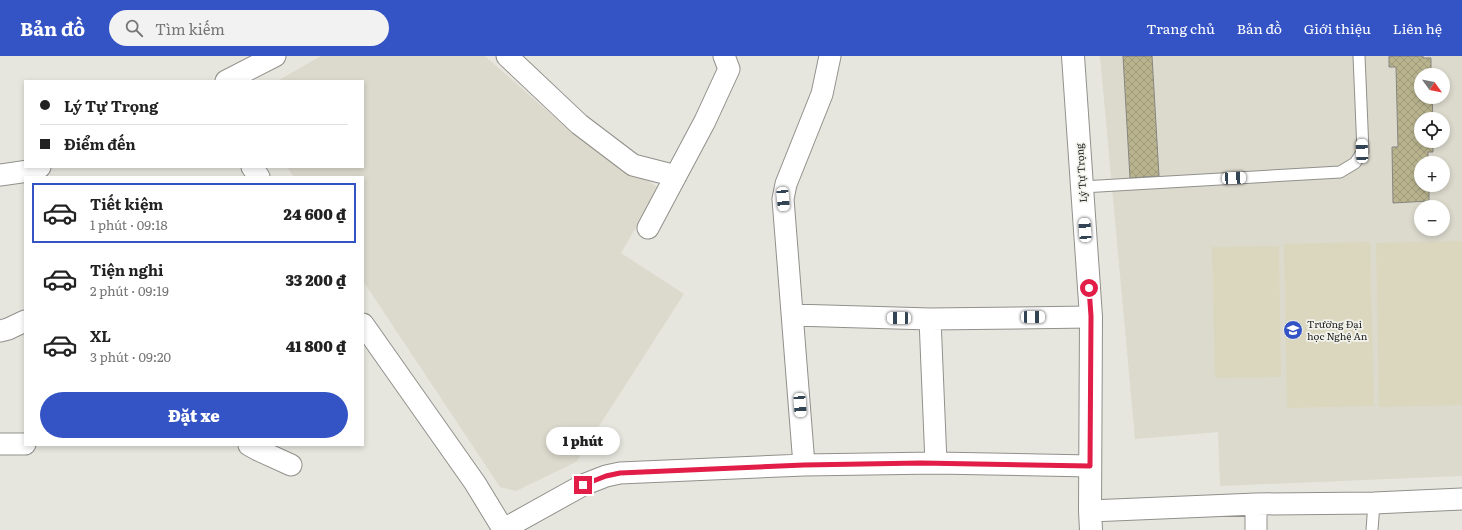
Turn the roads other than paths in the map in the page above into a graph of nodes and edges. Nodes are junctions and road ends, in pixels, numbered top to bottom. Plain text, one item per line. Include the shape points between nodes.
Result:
1 (275, 56) edge
2 (507, 56) edge
3 (724, 56) edge
4 (830, 56) edge
5 (1073, 56) edge
6 (1359, 56) edge
7 (228, 80) edge
8 (38, 171) edge
9 (0, 175) edge
10 (676, 176) junction
11 (1082, 187) junction
12 (648, 228) dead end
13 (793, 315) junction
14 (1091, 316) junction
15 (930, 318) junction
16 (24, 321) edge
17 (364, 325) edge
18 (0, 331) edge
19 (0, 444) edge
20 (24, 444) edge
21 (251, 446) edge
22 (936, 463) junction
23 (291, 465) dead end
24 (804, 465) junction
25 (1090, 466) junction
26 (1462, 499) edge
27 (1374, 503) junction
28 (1256, 504) junction
29 (1091, 521) edge
30 (502, 530) edge
31 (1256, 530) edge
32 (1372, 530) edge

1 - 7 street
2 - 10 street via 579,124 633,165
3 - 10 street via 729,69
4 - 13 street via 822,94 786,184 783,199
5 - 11 street, Lý Tự Trọng
6 - 11 lane via 1362,151 1355,163 1340,172
8 - 9 street
10 - 12 street
11 - 14 street, Lý Tự Trọng
13 - 15 street
13 - 24 street
14 - 15 street
14 - 25 street, Lý Tự Trọng
15 - 22 street
16 - 18 street
17 - 30 street via 474,483
19 - 20 street
21 - 23 street
22 - 24 street
22 - 25 street
24 - 30 street via 620,473 606,476 583,485
25 - 29 street, Lý Tự Trọng
26 - 27 street
27 - 28 street
27 - 32 lane
28 - 29 street
28 - 31 street

